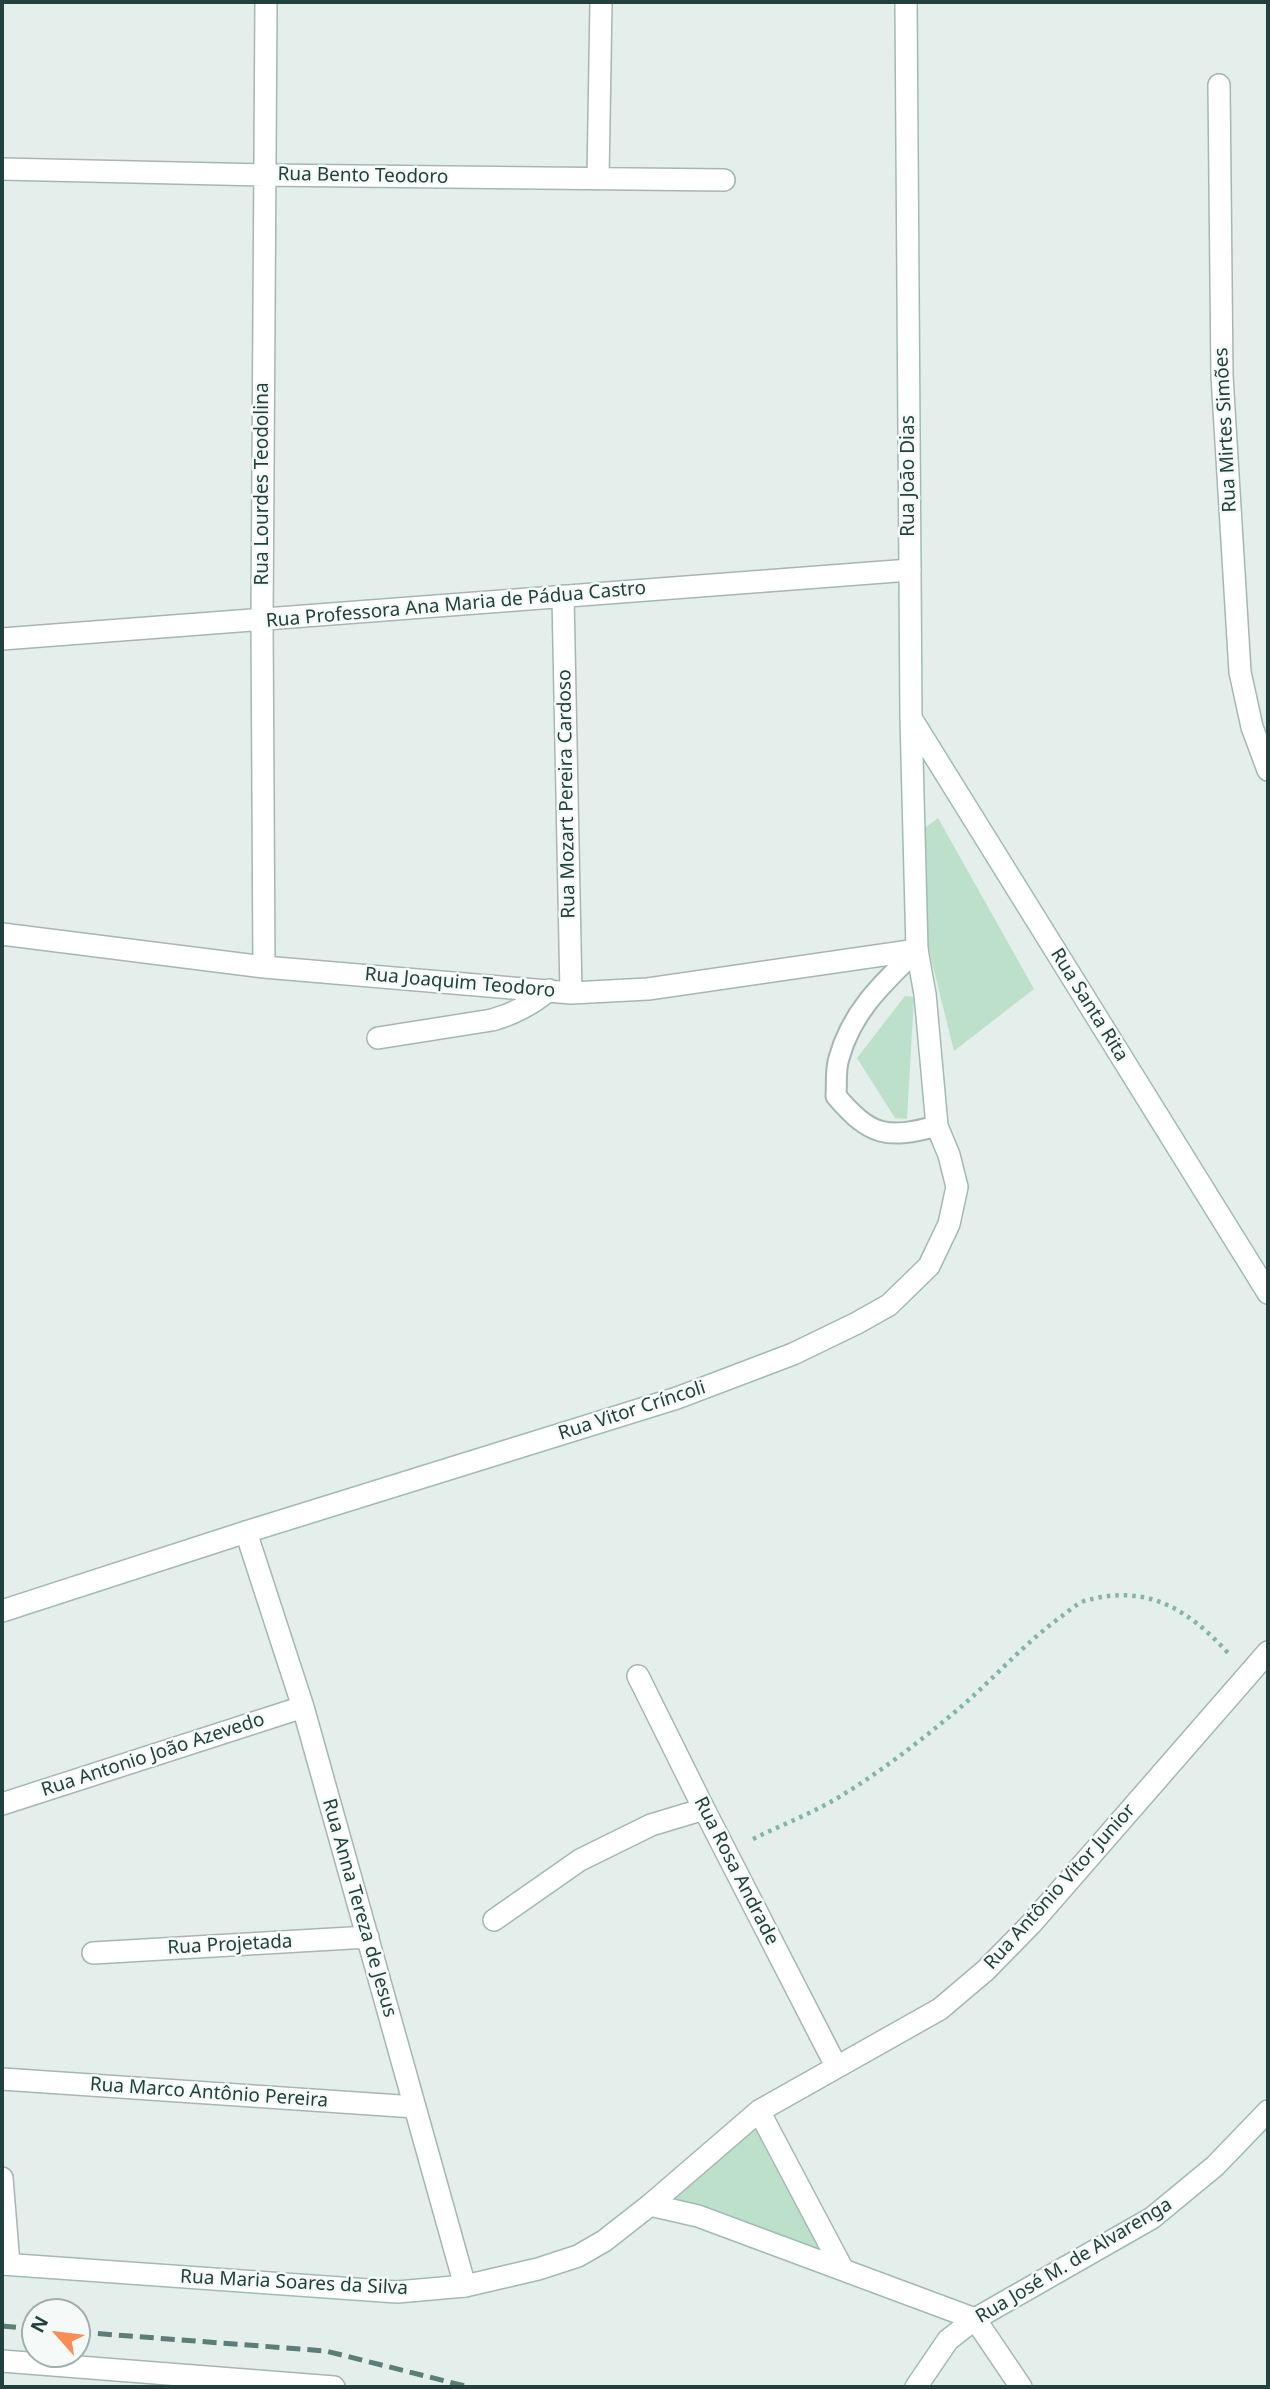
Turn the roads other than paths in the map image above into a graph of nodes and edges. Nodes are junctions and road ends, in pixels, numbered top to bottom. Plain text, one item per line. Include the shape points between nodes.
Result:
1 (266, 2) edge
2 (601, 2) edge
3 (906, 2) edge
4 (1219, 85) dead end
5 (2, 169) edge
6 (264, 175) junction
7 (598, 178) junction
8 (724, 180) dead end
9 (910, 570) junction
10 (563, 596) junction
11 (262, 621) junction
12 (2, 639) edge
13 (911, 718) junction
14 (1268, 770) edge
15 (2, 933) edge
16 (917, 950) junction
17 (264, 967) junction
18 (549, 990) junction
19 (571, 993) junction
20 (377, 1038) dead end
21 (937, 1126) junction
22 (1268, 1293) edge
23 (246, 1532) junction
24 (2, 1611) edge
25 (1268, 1652) edge
26 (638, 1676) dead end
27 (303, 1707) junction
28 (2, 1804) edge
29 (704, 1809) junction
30 (494, 1920) dead end
31 (368, 1937) junction
32 (93, 1953) dead end
33 (836, 2066) junction
34 (2, 2079) edge
35 (415, 2107) junction
36 (759, 2111) junction
37 (1268, 2111) edge
38 (2, 2178) edge
39 (650, 2205) junction
40 (5, 2264) edge
41 (842, 2268) junction
42 (465, 2286) junction
43 (975, 2319) junction
44 (2, 2361) edge
45 (334, 2387) edge
46 (915, 2387) edge
47 (1021, 2387) edge

1 - 6 street, Rua Lourdes Teodolina
2 - 7 street
3 - 9 street, Rua João Dias
4 - 14 street, Rua Mirtes Simões via 1222,376 1240,672 1252,727
5 - 6 street, Rua Bento Teodoro
6 - 7 street, Rua Bento Teodoro
6 - 11 street, Rua Lourdes Teodolina
7 - 8 street, Rua Bento Teodoro
9 - 10 street, Rua Professora Ana Maria de Pádua Castro
9 - 13 street, Rua João Dias
10 - 11 street, Rua Professora Ana Maria de Pádua Castro
10 - 19 street, Rua Mozart Pereira Cardoso
11 - 12 street, Rua Professora Ana Maria de Pádua Castro
11 - 17 street, Rua Lourdes Teodolina
13 - 16 street, Rua João Dias
13 - 22 street, Rua Santa Rita
15 - 17 street, Rua Joaquim Teodoro
16 - 19 street, Rua Joaquim Teodoro via 648,989
16 - 21 street, Rua Vitor Críncoli
16 - 21 lane via 867,999 838,1060 836,1096 854,1118 877,1131 906,1134
17 - 18 street, Rua Joaquim Teodoro
18 - 19 street, Rua Joaquim Teodoro
18 - 20 street via 510,1015
21 - 23 street, Rua Vitor Críncoli via 957,1187 949,1224 929,1266 889,1305 793,1354 677,1398
23 - 24 street, Rua Vitor Críncoli
23 - 27 street, Rua Anna Tereza de Jesus
25 - 33 street, Rua Antônio Vitor Junior via 986,1970 940,2009
26 - 29 street, Rua Rosa Andrade
27 - 28 street, Rua Antonio João Azevedo
27 - 31 street, Rua Anna Tereza de Jesus
29 - 30 street via 651,1825 580,1860
29 - 33 street, Rua Rosa Andrade
31 - 32 street, Rua Projetada
31 - 35 street, Rua Anna Tereza de Jesus
33 - 36 street, Rua Antônio Vitor Junior
34 - 35 street, Rua Marco Antônio Pereira
35 - 42 street, Rua Anna Tereza de Jesus
36 - 39 street, Rua Antônio Vitor Junior
36 - 41 street
37 - 43 street, Rua José M. de Alvarenga via 1215,2166 1152,2218
38 - 40 street
39 - 41 street via 698,2216
39 - 42 street, Rua Maria Soares da Silva via 578,2256
40 - 42 street, Rua Maria Soares da Silva via 397,2292
41 - 43 street
43 - 46 street, Rua José M. de Alvarenga via 948,2340
43 - 47 street
44 - 45 street

